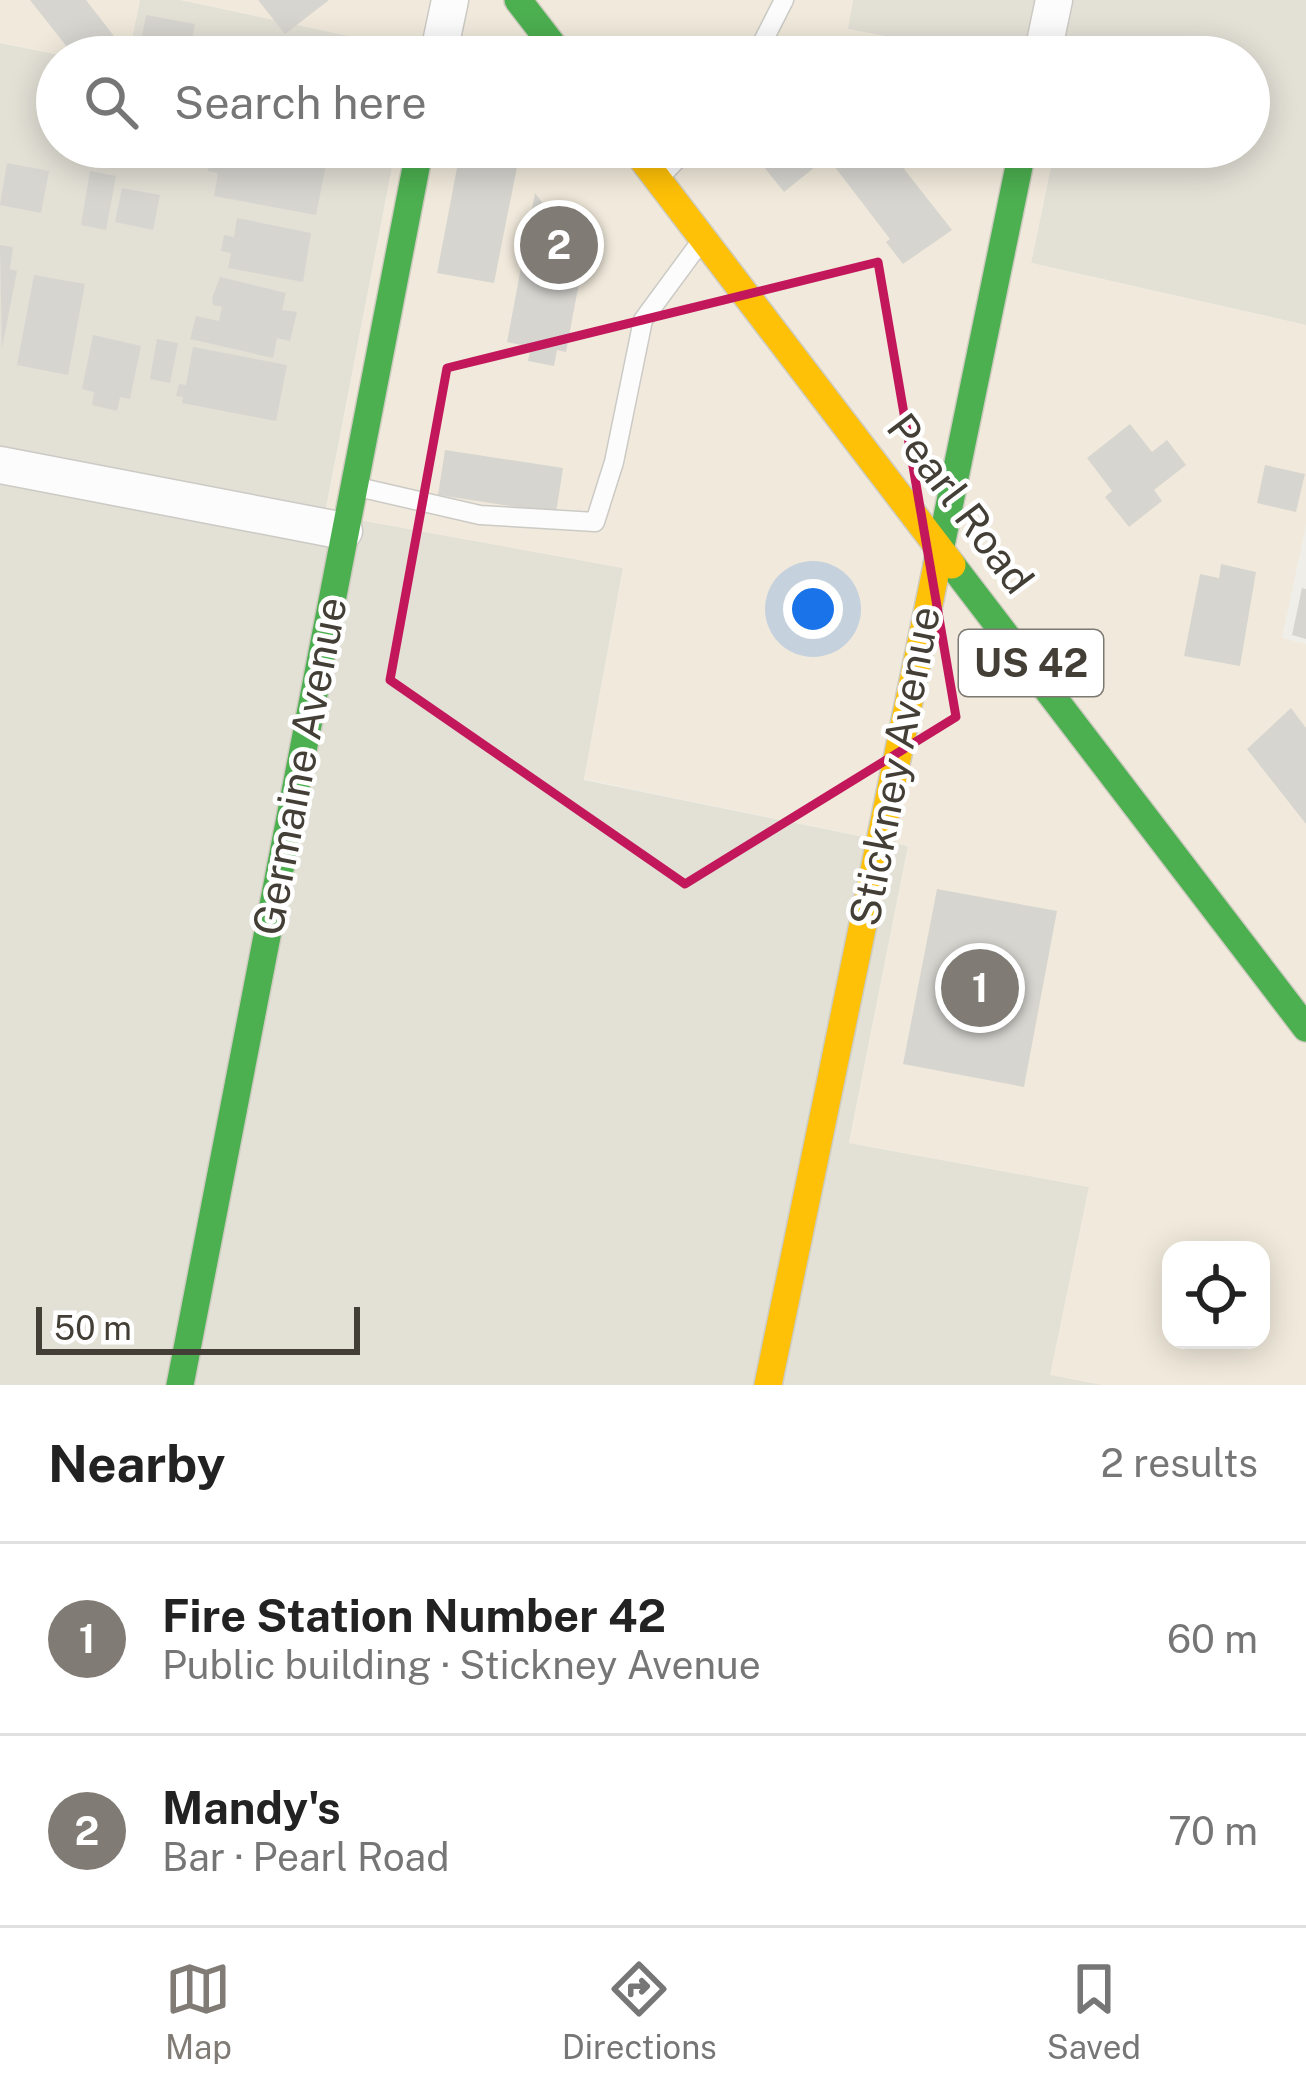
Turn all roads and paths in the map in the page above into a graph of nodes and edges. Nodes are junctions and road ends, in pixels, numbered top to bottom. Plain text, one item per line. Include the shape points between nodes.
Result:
1 (450, 0) edge
2 (518, 0) edge
3 (784, 0) edge
4 (1054, 0) edge
5 (442, 36) edge
6 (546, 36) edge
7 (766, 36) edge
8 (1046, 36) edge
9 (417, 168) edge
10 (649, 168) edge
11 (669, 168) edge
12 (1019, 168) edge
13 (658, 179) junction
14 (704, 238) junction
15 (0, 464) edge
16 (353, 486) junction
17 (344, 531) junction
18 (939, 542) junction
19 (1306, 1028) edge
20 (179, 1385) edge
21 (768, 1385) edge

1 - 5 street
2 - 6 street
3 - 7 lane
4 - 8 street
9 - 16 street, Germaine Avenue
10 - 13 street, Pearl Road / US 42
11 - 13 lane
12 - 18 street, Stickney Avenue
13 - 14 street, Pearl Road / US 42
14 - 16 lane via 643,320 595,522 480,514
14 - 18 street, Pearl Road / US 42
15 - 17 street
16 - 17 street, Germaine Avenue
17 - 20 street, Germaine Avenue
18 - 19 street, Pearl Road / US 42
18 - 21 street, Stickney Avenue

